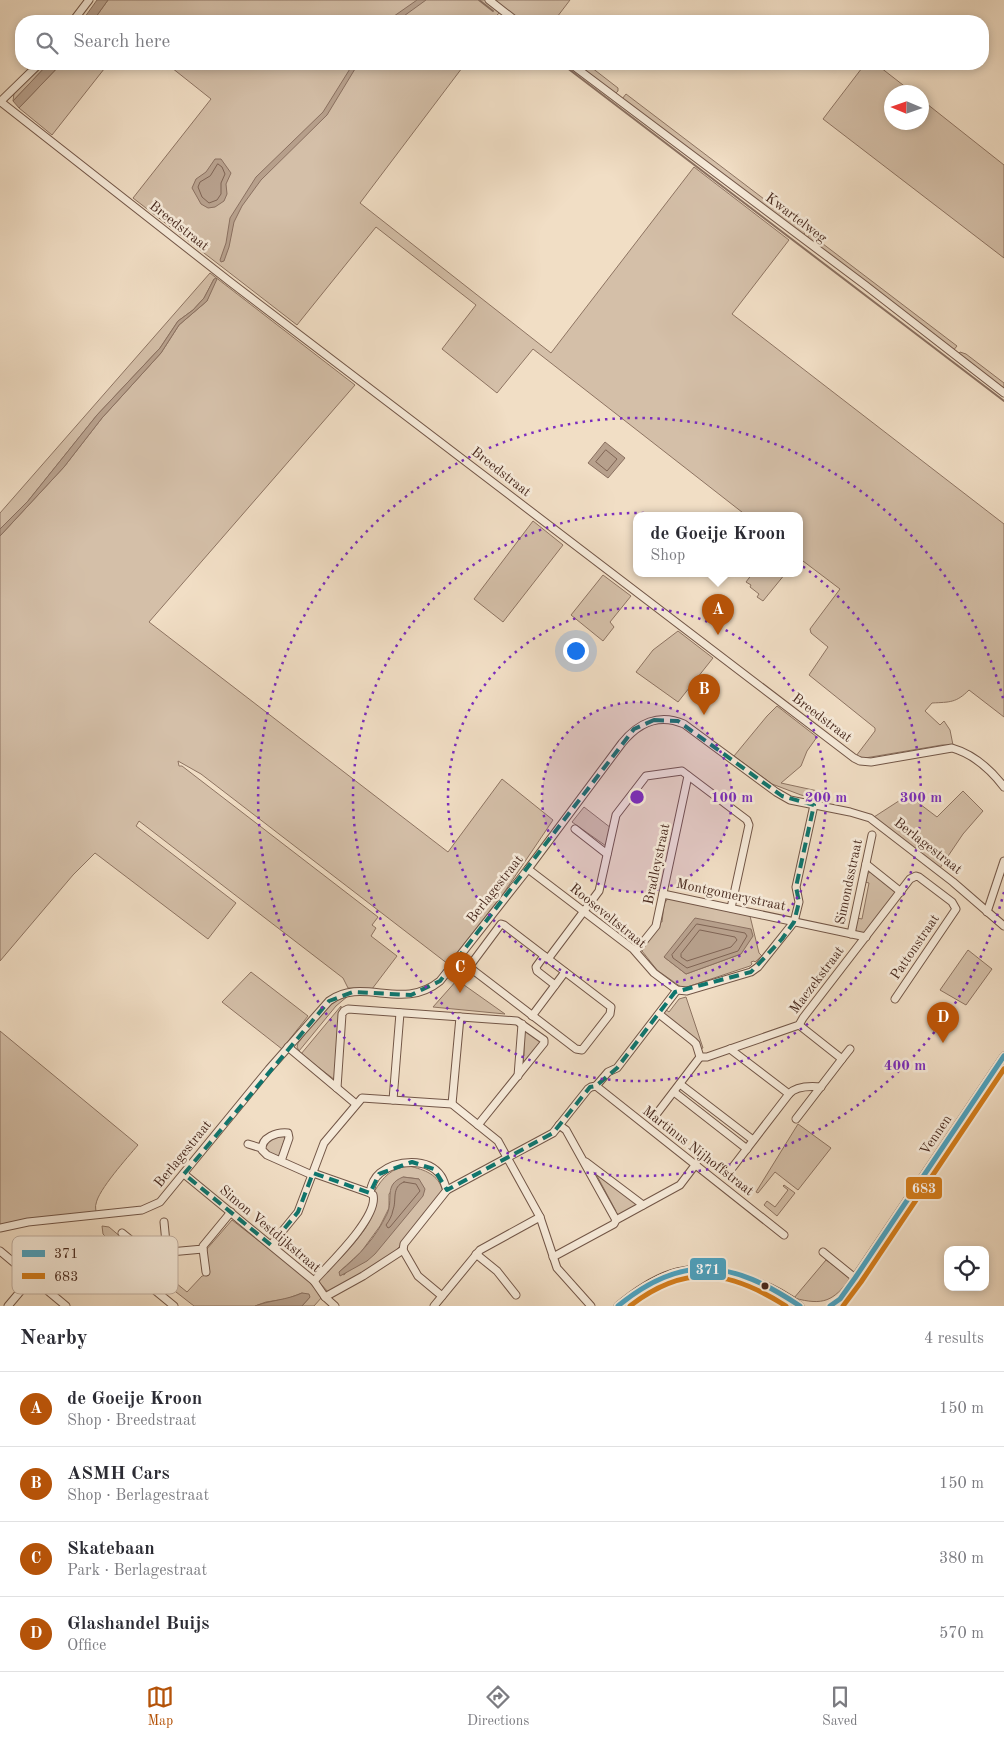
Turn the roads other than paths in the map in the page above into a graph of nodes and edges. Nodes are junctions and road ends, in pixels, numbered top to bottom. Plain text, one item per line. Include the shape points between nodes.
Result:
1 (89, 0) edge
2 (489, 0) edge
3 (78, 15) edge
4 (508, 15) edge
5 (33, 70) edge
6 (580, 70) edge
7 (0, 102) edge
8 (1004, 393) edge
9 (688, 776) junction
10 (1004, 788) edge
11 (814, 805) junction
12 (575, 829) dead end
13 (872, 835) dead end
14 (607, 854) junction
15 (1004, 861) edge
16 (866, 864) junction
17 (528, 869) junction
18 (901, 892) junction
19 (663, 894) junction
20 (731, 908) junction
21 (956, 909) joint
22 (583, 912) junction
23 (987, 912) junction
24 (794, 922) junction
25 (1004, 926) edge
26 (851, 934) junction
27 (866, 937) junction
28 (636, 952) junction
29 (546, 957) junction
30 (565, 972) junction
31 (555, 985) junction
32 (677, 990) junction
33 (895, 999) dead end
34 (400, 1013) junction
35 (658, 1014) junction
36 (532, 1016) junction
37 (460, 1017) junction
38 (522, 1024) junction
39 (799, 1025) junction
40 (288, 1047) junction
41 (730, 1049) junction
42 (850, 1049) dead end
43 (1004, 1056) edge
44 (700, 1057) junction
45 (842, 1059) junction
46 (518, 1076) junction
47 (680, 1084) junction
48 (596, 1086) junction
49 (821, 1087) junction
50 (337, 1088) junction
51 (674, 1092) junction
52 (789, 1094) junction
53 (394, 1100) junction
54 (356, 1104) junction
55 (452, 1104) junction
56 (655, 1116) dead end
57 (796, 1119) dead end
58 (478, 1125) junction
59 (560, 1125) junction
60 (753, 1140) junction
61 (248, 1144) dead end
62 (261, 1148) junction
63 (746, 1149) junction
64 (508, 1158) junction
65 (583, 1160) junction
66 (281, 1161) junction
67 (696, 1164) junction
68 (729, 1172) dead end
69 (184, 1174) junction
70 (312, 1174) junction
71 (447, 1190) junction
72 (370, 1193) junction
73 (643, 1205) junction
74 (231, 1212) junction
75 (540, 1217) junction
76 (616, 1220) junction
77 (164, 1222) dead end
78 (0, 1228) edge
79 (122, 1233) dead end
80 (784, 1235) dead end
81 (126, 1236) edge
82 (165, 1236) edge
83 (271, 1245) junction
84 (203, 1249) junction
85 (403, 1250) junction
86 (0, 1251) edge
87 (178, 1251) edge
88 (824, 1252) dead end
89 (476, 1254) junction
90 (553, 1257) junction
91 (12, 1261) edge
92 (206, 1272) dead end
93 (856, 1278) junction
94 (314, 1281) junction
95 (18, 1294) edge
96 (51, 1294) edge
97 (159, 1294) edge
98 (516, 1295) dead end
99 (442, 1296) junction
100 (325, 1297) junction
101 (840, 1298) junction
102 (437, 1305) edge
103 (8, 1306) edge
104 (66, 1306) edge
105 (174, 1306) edge
106 (335, 1306) edge
107 (591, 1306) edge
108 (618, 1306) edge
109 (800, 1306) edge
110 (830, 1306) edge
111 (836, 1306) edge

1 - 3 street
2 - 4 street
5 - 7 street
6 - 8 street, Kwartelweg
7 - 10 street, Breedstraat via 854,758 871,762 952,748 962,751 990,771
9 - 14 street via 682,771 646,776 616,815
9 - 19 street, Bradleystraat
9 - 20 street via 747,820
11 - 17 street, Berlagestraat via 790,800 776,792 684,724 654,720 641,725 626,738
11 - 23 street, Berlagestraat via 870,818
11 - 24 street via 796,887 799,902
12 - 14 street
13 - 16 street, Simondsstraat
14 - 22 street via 599,891
15 - 23 street
16 - 18 street
16 - 26 street, Simondsstraat
17 - 22 street, Rooseveltstraat
17 - 40 street, Berlagestraat via 433,987 411,995 353,992 338,995 322,1007
18 - 21 street, Maczekstraat via 913,877 919,877 952,902
18 - 27 street, Maczekstraat
19 - 20 street, Montgomerystraat
19 - 28 street, Bradleystraat via 656,926
20 - 24 street, Montgomerystraat
21 - 33 street, Pattonstraat
22 - 28 street, Rooseveltstraat
22 - 29 street
23 - 25 street, Berlagestraat
24 - 26 street, Simondsstraat
24 - 32 street via 751,972 687,991
26 - 27 street, Simondsstraat
27 - 39 street, Maczekstraat
28 - 32 street, Rooseveltstraat via 654,973
29 - 30 street
29 - 31 street via 536,967 537,971
29 - 36 street via 500,924 469,967
30 - 31 street
30 - 36 street via 611,1007 610,1014 580,1050
31 - 36 street
32 - 35 street
34 - 37 street
34 - 50 street via 344,1011
34 - 53 street
35 - 44 street via 696,1044
35 - 48 street via 617,1068 608,1072
37 - 38 street
37 - 55 street
38 - 46 street
38 - 46 street via 544,1042
39 - 41 street, Maczekstraat
39 - 45 street
40 - 50 street
40 - 69 street, Berlagestraat
41 - 44 street, Maczekstraat
41 - 52 street
42 - 45 street
43 - 93 street, Vennen
44 - 47 street
45 - 49 street
46 - 58 street
47 - 51 street
47 - 60 street
48 - 59 street via 588,1089
48 - 67 street, Martinus Nijhoffstraat
49 - 52 street via 809,1086
49 - 57 street
50 - 54 street
51 - 56 street
51 - 63 street
52 - 60 street
53 - 54 street via 362,1098
53 - 55 street
54 - 70 street via 324,1143
55 - 58 street
58 - 64 street via 498,1141
59 - 64 street
59 - 65 street
60 - 63 street
61 - 62 street
62 - 66 street via 266,1155
62 - 66 street via 273,1135 288,1133
63 - 68 street
64 - 71 street
64 - 75 street
65 - 73 street
65 - 76 street
66 - 70 street
67 - 73 street via 680,1185
67 - 80 street, Martinus Nijhoffstraat
69 - 74 street, Simon Vestdijkstraat
69 - 78 street, Berlagestraat via 164,1198 150,1208
70 - 72 street
70 - 83 street via 298,1212
71 - 72 street via 441,1175 434,1169 412,1162 400,1163 379,1174
71 - 85 street via 404,1244
72 - 94 street via 373,1204 362,1226
73 - 76 street
74 - 83 street, Simon Vestdijkstraat
74 - 84 street
75 - 89 street
75 - 90 street
76 - 90 street
77 - 82 street
79 - 81 street
83 - 94 street, Simon Vestdijkstraat
84 - 87 street
84 - 92 street
85 - 99 street via 418,1276
85 - 100 street
86 - 91 street
88 - 93 street
89 - 98 street via 497,1271
89 - 99 street
90 - 107 street via 560,1273
93 - 101 street, Vennen
94 - 100 street, Simon Vestdijkstraat
95 - 103 street
96 - 104 street
97 - 105 street
99 - 102 street
100 - 106 street, Simon Vestdijkstraat
101 - 110 street, Vennen
101 - 111 street, Vennen
108 - 109 street via 665,1276 703,1268 721,1270 758,1282

